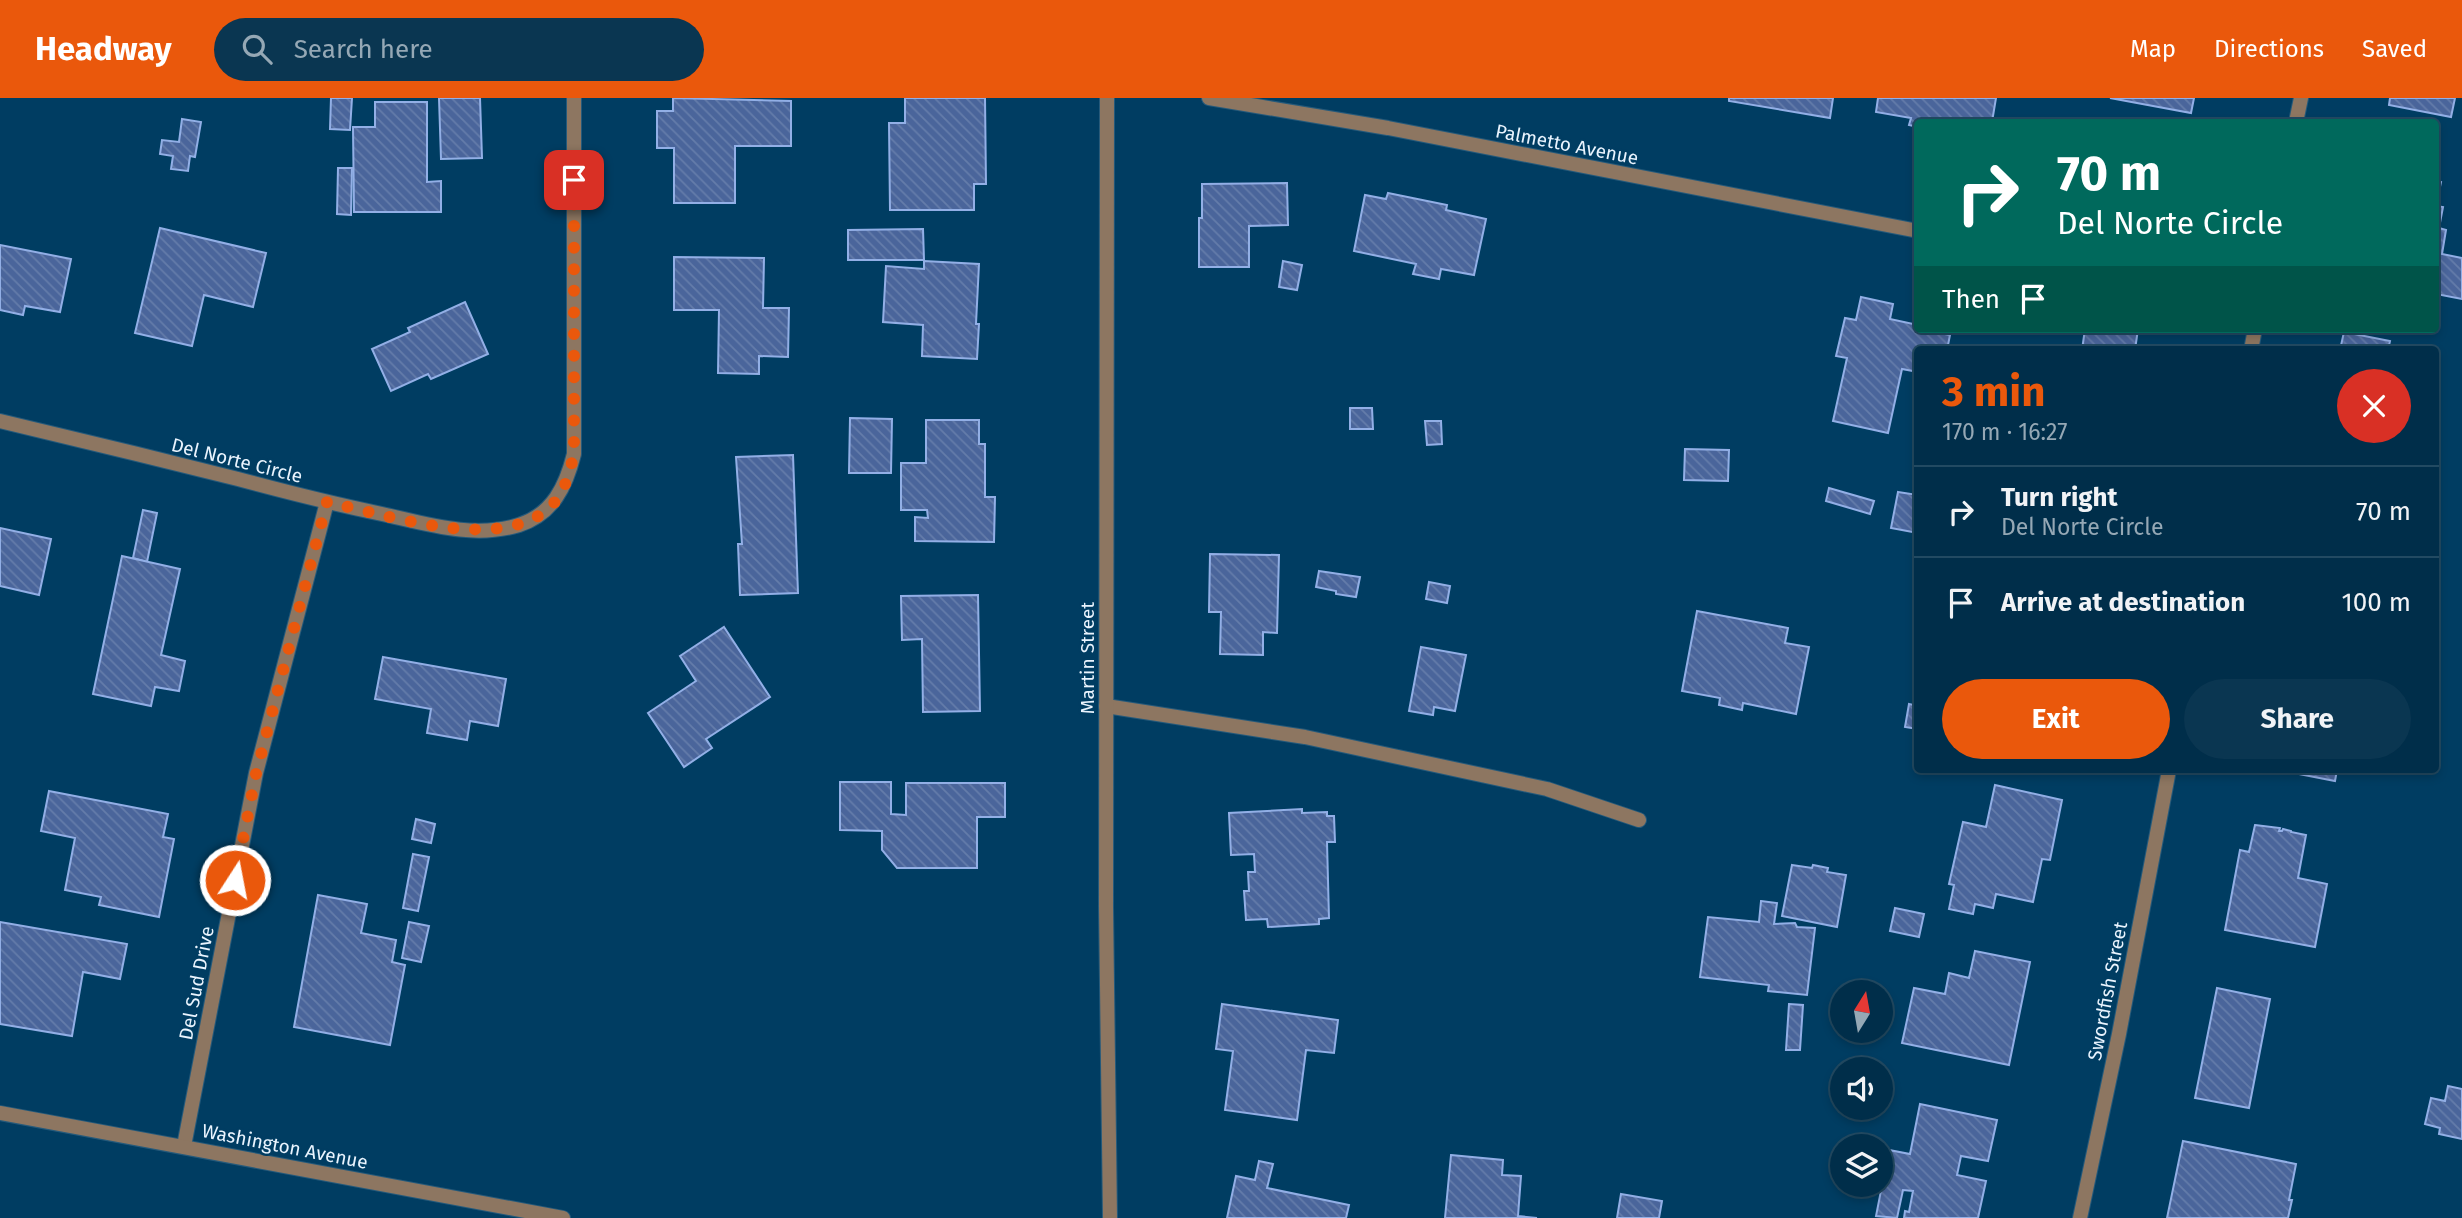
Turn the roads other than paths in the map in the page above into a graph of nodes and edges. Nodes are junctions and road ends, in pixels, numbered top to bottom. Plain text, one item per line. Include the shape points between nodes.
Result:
1 (574, 98) edge
2 (1107, 98) edge
3 (1209, 98) edge
4 (2301, 98) edge
5 (2297, 119) edge
6 (1914, 230) edge
7 (0, 421) edge
8 (327, 502) junction
9 (1106, 706) junction
10 (2168, 773) edge
11 (1639, 820) dead end
12 (0, 1113) edge
13 (184, 1146) junction
14 (562, 1218) edge
15 (1110, 1218) edge
16 (2080, 1218) edge

1 - 8 street, Del Norte Circle via 574,454 569,476 555,501 545,512 519,525 480,531 445,528
2 - 9 street, Martin Street
3 - 6 street, Palmetto Avenue via 1388,128
4 - 5 street
7 - 8 street, Del Norte Circle
8 - 13 street, Del Sud Drive via 256,774
9 - 11 street via 1305,737 1547,789
9 - 15 street, Martin Street
10 - 16 street, Swordfish Street
12 - 13 street, Washington Avenue
13 - 14 street, Washington Avenue

